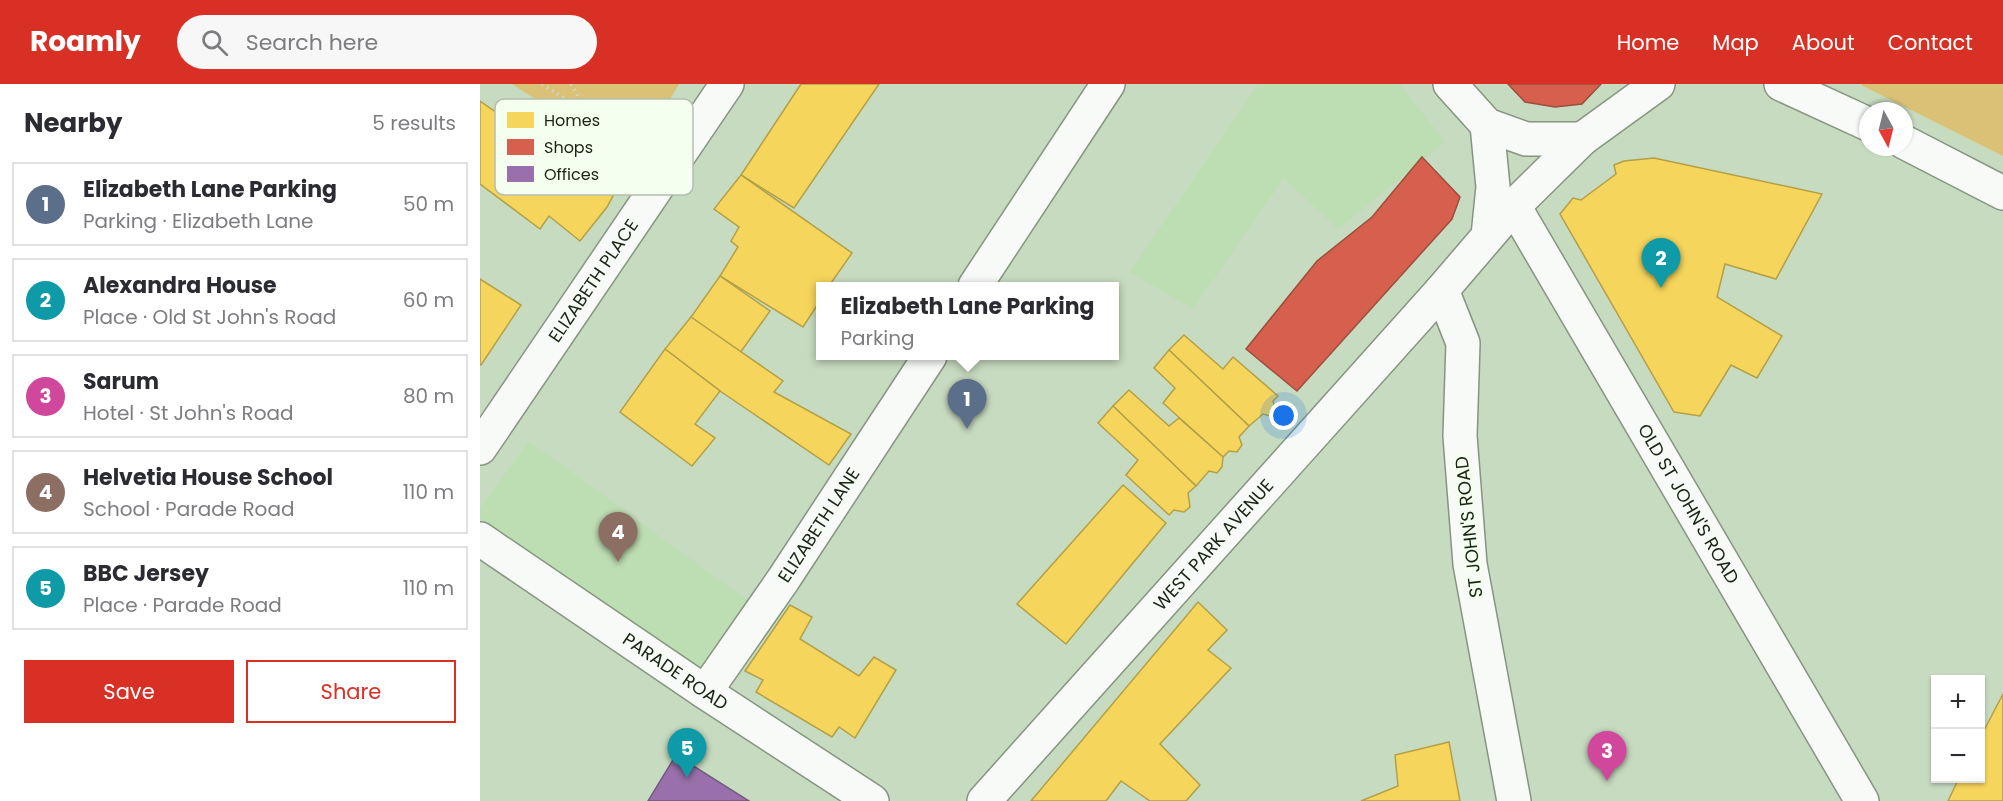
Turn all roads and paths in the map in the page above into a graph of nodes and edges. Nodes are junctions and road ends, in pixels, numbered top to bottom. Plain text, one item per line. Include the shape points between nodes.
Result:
1 (542, 84) edge
2 (571, 84) edge
3 (727, 84) edge
4 (1108, 84) edge
5 (1450, 84) edge
6 (1658, 84) edge
7 (1781, 84) edge
8 (567, 99) edge
9 (580, 99) edge
10 (1859, 120) edge
11 (1487, 125) junction
12 (693, 135) edge
13 (1582, 139) junction
14 (1913, 147) edge
15 (2003, 193) edge
16 (653, 195) edge
17 (1514, 206) junction
18 (1488, 236) junction
19 (978, 282) edge
20 (1442, 290) junction
21 (927, 360) edge
22 (480, 448) edge
23 (480, 539) edge
24 (705, 692) junction
25 (872, 801) edge
26 (984, 801) edge
27 (1514, 801) edge
28 (1862, 801) edge

1 - 8 path
2 - 9 path
3 - 12 street, ELIZABETH PLACE
4 - 19 street
5 - 11 street
6 - 13 street, WEST PARK AVENUE
7 - 10 street
11 - 13 street via 1526,139
11 - 18 street via 1493,187
13 - 17 street, WEST PARK AVENUE
14 - 15 street
16 - 22 street, ELIZABETH PLACE
17 - 18 street, WEST PARK AVENUE
17 - 28 street, OLD ST JOHN'S ROAD
18 - 20 street, WEST PARK AVENUE
20 - 26 street, WEST PARK AVENUE
20 - 27 street, ST JOHN'S ROAD via 1463,343 1460,436 1470,564
21 - 24 street, ELIZABETH LANE
23 - 24 street, PARADE ROAD
24 - 25 street, PARADE ROAD

